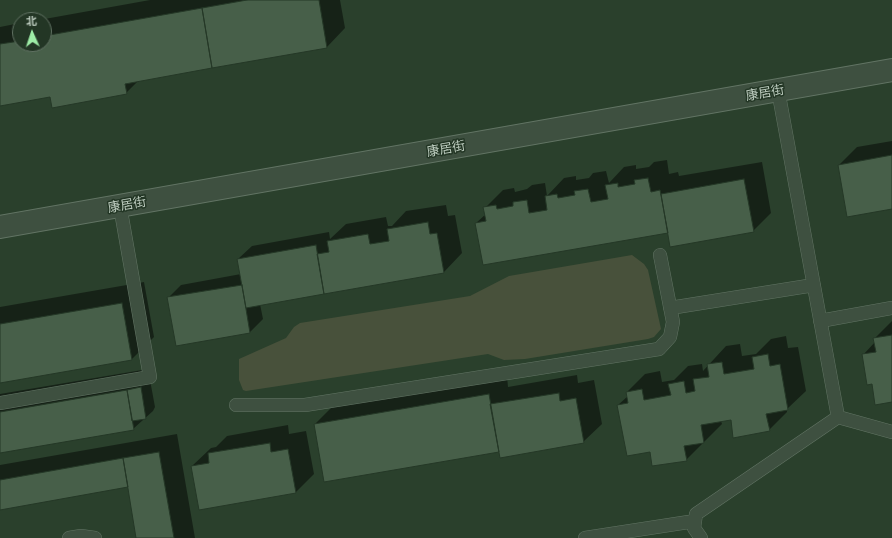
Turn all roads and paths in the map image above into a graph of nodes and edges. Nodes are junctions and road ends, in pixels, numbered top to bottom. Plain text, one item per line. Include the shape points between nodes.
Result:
1 (892, 70) edge
2 (778, 90) junction
3 (120, 206) junction
4 (0, 227) edge
5 (660, 255) dead end
6 (814, 285) junction
7 (670, 308) junction
8 (892, 308) edge
9 (820, 321) junction
10 (0, 403) edge
11 (236, 405) dead end
12 (838, 417) junction
13 (892, 432) edge
14 (695, 521) junction
15 (69, 538) edge
16 (95, 538) edge
17 (585, 538) edge
18 (701, 538) edge

1 - 2 street, 康居街
2 - 3 street, 康居街
2 - 6 lane
3 - 4 street, 康居街
3 - 10 lane via 150,377
5 - 7 lane
6 - 7 lane
6 - 9 lane
7 - 11 lane via 673,322 670,337 659,350 305,405
8 - 9 lane
9 - 12 lane
12 - 13 lane
12 - 14 lane via 696,514
14 - 17 lane
14 - 18 lane via 694,528
15 - 16 lane

